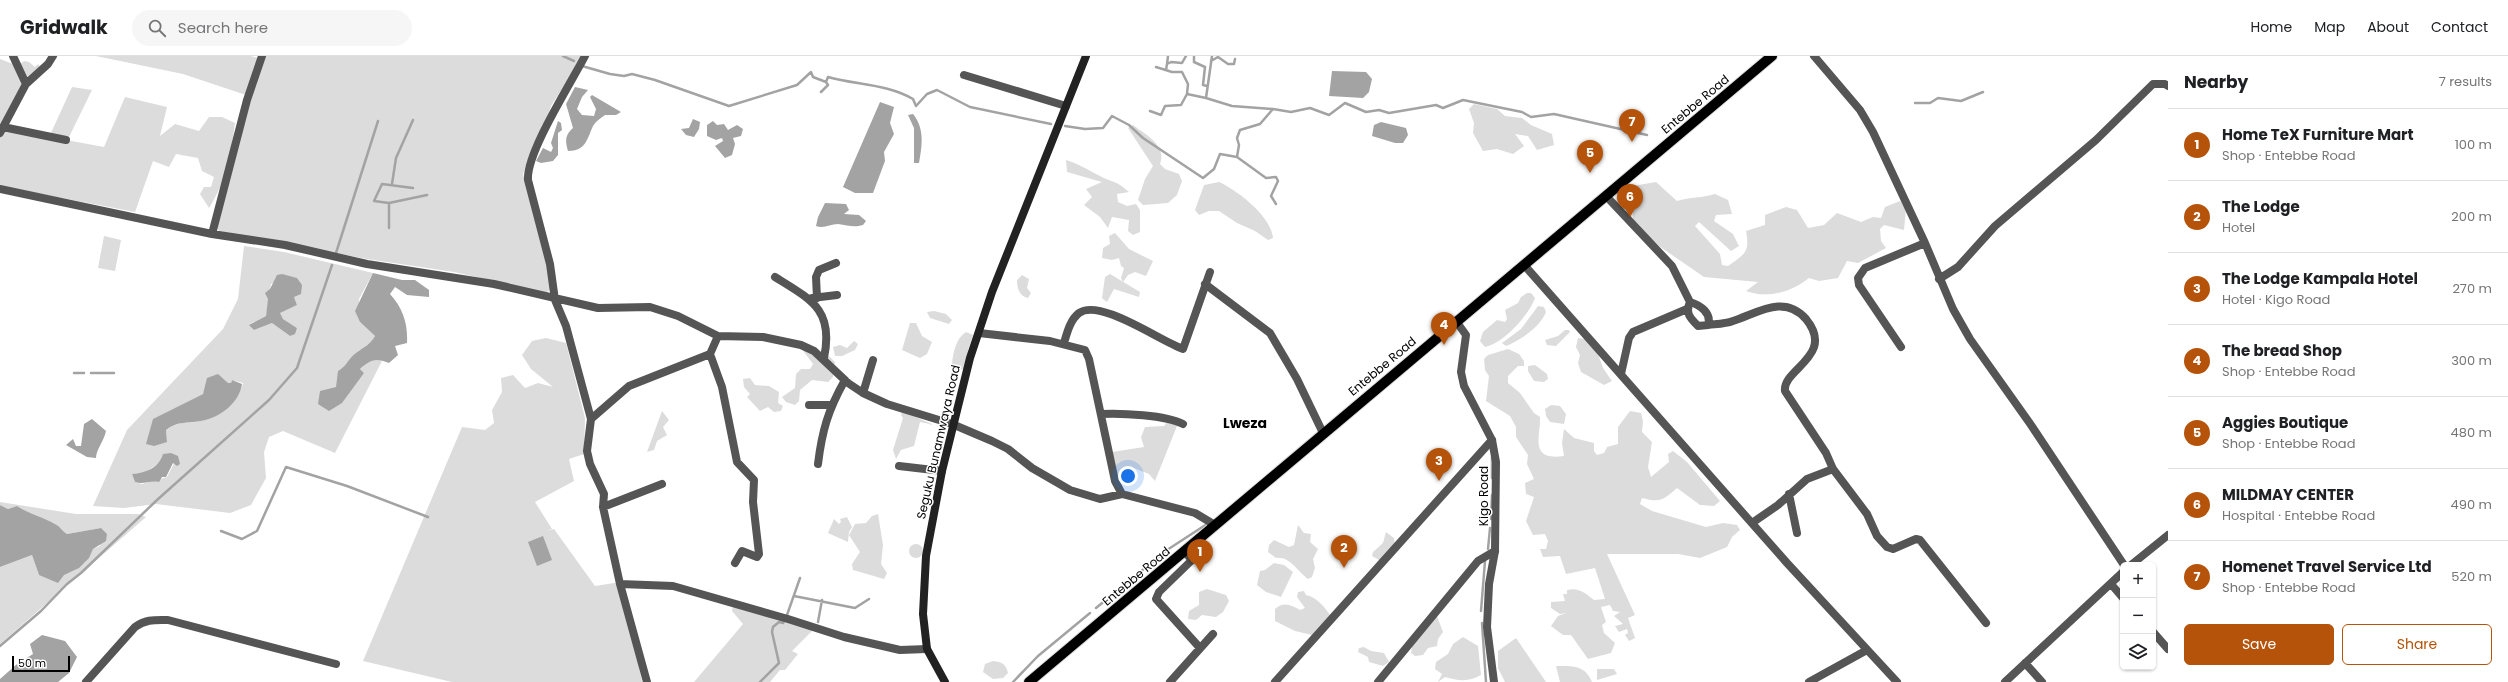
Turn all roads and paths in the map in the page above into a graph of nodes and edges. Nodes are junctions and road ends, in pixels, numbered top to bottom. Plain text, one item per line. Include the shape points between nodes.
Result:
1 (13, 56) edge
2 (53, 56) edge
3 (262, 56) edge
4 (585, 56) edge
5 (1086, 56) edge
6 (1772, 56) edge
7 (1814, 56) edge
8 (964, 75) dead end
9 (26, 84) junction
10 (2168, 86) edge
11 (1066, 106) junction
12 (2, 130) edge
13 (66, 140) dead end
14 (0, 189) edge
15 (1607, 197) junction
16 (212, 234) junction
17 (1925, 243) junction
18 (836, 263) dead end
19 (1525, 266) junction
20 (1210, 272) dead end
21 (775, 277) dead end
22 (1939, 279) junction
23 (1205, 284) junction
24 (837, 295) dead end
25 (813, 298) junction
26 (555, 300) junction
27 (1689, 305) junction
28 (1456, 321) junction
29 (1708, 325) junction
30 (979, 333) junction
31 (718, 336) junction
32 (1064, 343) junction
33 (1901, 347) dead end
34 (710, 354) junction
35 (824, 358) junction
36 (873, 360) dead end
37 (1621, 374) junction
38 (845, 380) junction
39 (863, 393) junction
40 (809, 405) dead end
41 (831, 405) junction
42 (1101, 414) junction
43 (591, 419) junction
44 (952, 424) junction
45 (1183, 424) dead end
46 (1323, 433) junction
47 (1492, 440) junction
48 (818, 464) dead end
49 (899, 466) dead end
50 (1833, 469) junction
51 (942, 471) junction
52 (662, 484) dead end
53 (1122, 494) junction
54 (1789, 494) junction
55 (603, 507) junction
56 (1752, 523) junction
57 (1215, 525) junction
58 (1796, 533) dead end
59 (2168, 535) edge
60 (1495, 551) junction
61 (1185, 552) junction
62 (734, 562) dead end
63 (2122, 562) edge
64 (2135, 562) edge
65 (2120, 575) edge
66 (620, 584) junction
67 (2111, 584) junction
68 (2120, 594) edge
69 (1986, 623) dead end
70 (1213, 634) dead end
71 (2155, 634) edge
72 (1200, 648) junction
73 (927, 649) junction
74 (2168, 649) edge
75 (1867, 650) junction
76 (2025, 663) junction
77 (336, 664) dead end
78 (86, 682) edge
79 (647, 682) edge
80 (945, 682) edge
81 (1029, 682) edge
82 (1170, 682) edge
83 (1275, 682) edge
84 (1378, 682) edge
85 (1494, 682) edge
86 (1809, 682) edge
87 (1897, 682) edge
88 (2005, 682) edge
89 (2042, 682) edge

1 - 9 street
2 - 9 street
3 - 16 street via 247,100
4 - 26 street via 565,90 528,170 536,216 554,282
5 - 11 main road, Seguku Bunamwaya Road
6 - 15 main road, Entebbe Road
7 - 17 street via 1863,115
8 - 11 street
9 - 12 street
10 - 22 street via 2153,84 2096,140 1995,226 1958,267
11 - 30 main road, Seguku Bunamwaya Road via 992,292
12 - 13 street
14 - 16 street
15 - 19 main road, Entebbe Road
15 - 27 street via 1672,266
16 - 26 street via 285,245 367,264 494,284
17 - 22 street
17 - 33 street via 1865,268 1858,278 1859,285
18 - 25 street via 819,270
19 - 28 main road, Entebbe Road
19 - 37 street
20 - 23 street
21 - 25 street
22 - 63 street via 1970,339 2036,431
23 - 32 street via 1183,349 1110,314 1091,310 1077,314
23 - 46 street via 1270,333 1297,378
24 - 25 street
25 - 35 street via 827,329
26 - 31 street via 598,308 650,307 678,316
26 - 43 street via 566,326
27 - 29 street via 1705,312
27 - 29 street via 1690,318 1698,326
27 - 37 street via 1633,332 1629,338
28 - 46 main road, Entebbe Road
28 - 47 street, Kigo Road via 1466,335 1461,372 1464,386
29 - 50 street via 1732,322 1769,308 1785,306 1798,310 1812,327 1815,341 1808,358 1786,384 1786,391 1826,453
30 - 32 street
30 - 44 main road, Seguku Bunamwaya Road
31 - 34 street
31 - 35 street via 763,337 786,341 814,351
32 - 42 street via 1079,347 1087,353
34 - 43 street via 629,386
34 - 62 street via 722,387 737,462 754,480 753,502 759,554 757,557 742,552
35 - 38 street
36 - 39 street
37 - 56 street
38 - 39 street
38 - 41 street
39 - 44 street via 887,404
40 - 41 street
41 - 48 street via 821,434
42 - 45 street via 1169,418
42 - 53 street via 1115,481
43 - 55 street via 588,451 590,464 604,494
44 - 51 main road, Seguku Bunamwaya Road
44 - 53 street via 1005,447 1032,468 1070,490 1096,498
46 - 57 main road, Entebbe Road
47 - 60 street, Kigo Road via 1496,462
47 - 83 street
49 - 51 street
50 - 54 street via 1807,479
50 - 69 street via 1867,514 1882,543 1894,548 1916,539 1920,540
51 - 73 main road, Seguku Bunamwaya Road via 926,556 923,614
52 - 55 street
53 - 57 street via 1195,513
54 - 56 street via 1765,516
54 - 58 street
55 - 66 street
56 - 75 street
57 - 61 main road, Entebbe Road
59 - 64 street
60 - 84 street via 1478,561
60 - 85 street, Kigo Road via 1489,584 1487,627
61 - 72 street via 1192,560 1159,592 1156,599
61 - 81 main road, Entebbe Road
65 - 67 street
66 - 73 street via 673,586 844,637 900,650
66 - 79 street
67 - 68 street
67 - 76 street
70 - 72 street
71 - 74 street
72 - 82 street
73 - 80 main road, Seguku Bunamwaya Road
75 - 86 street
75 - 87 street
76 - 88 street
76 - 89 street
77 - 78 street via 168,620 151,620 135,627

